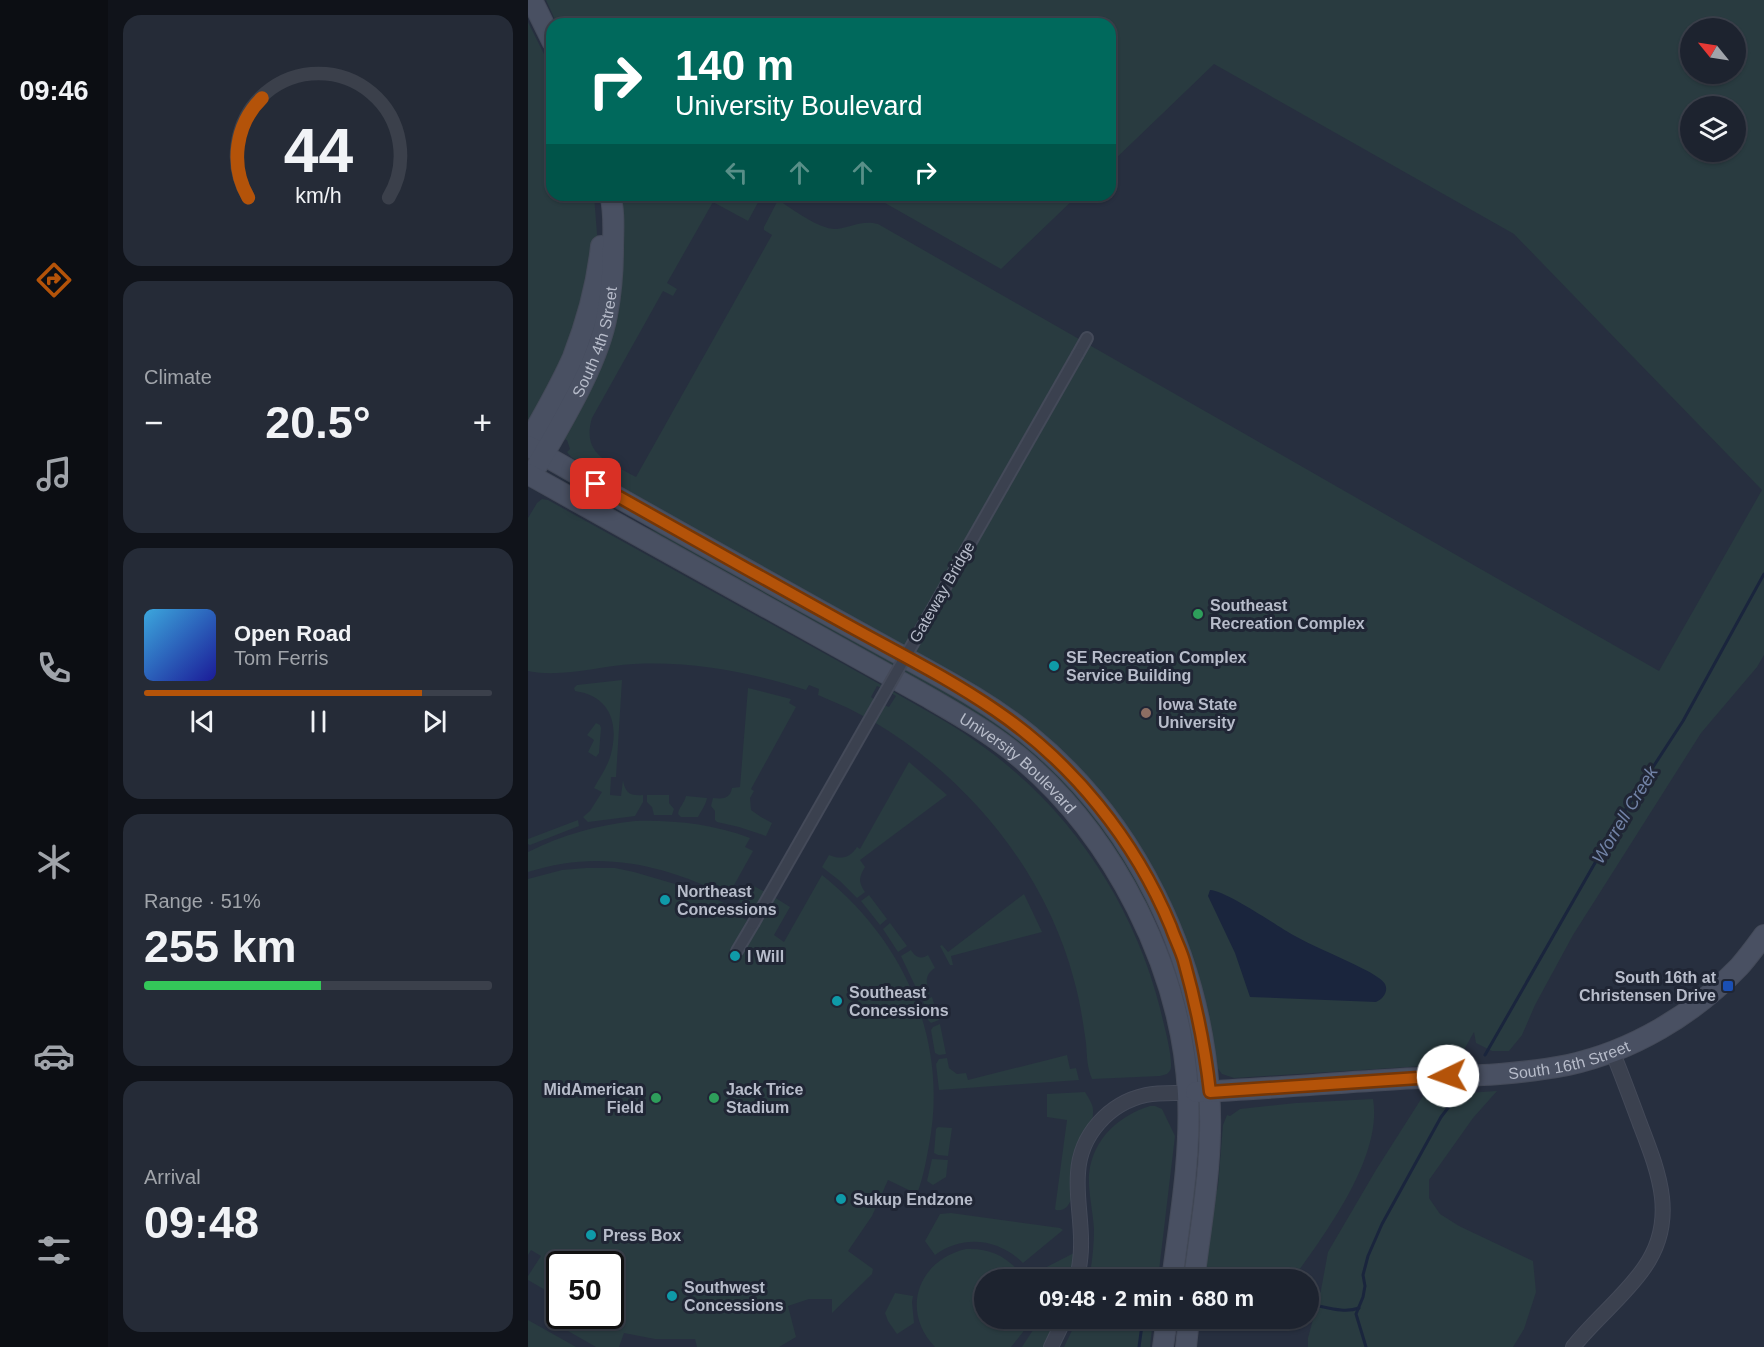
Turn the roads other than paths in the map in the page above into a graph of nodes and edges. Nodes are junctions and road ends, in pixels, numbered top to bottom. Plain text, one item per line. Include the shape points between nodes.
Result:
1 (532, 0) edge
2 (546, 29) edge
3 (600, 201) edge
4 (611, 201) edge
5 (1088, 338) dead end
6 (533, 448) edge
7 (530, 475) edge
8 (1764, 935) edge
9 (737, 951) dead end
10 (1612, 1051) junction
11 (1210, 1092) junction
12 (1188, 1093) junction
13 (1078, 1269) edge
14 (1173, 1269) edge
15 (1195, 1269) edge
16 (1060, 1329) edge
17 (1165, 1329) edge
18 (1188, 1329) edge
19 (1051, 1347) edge
20 (1163, 1347) edge
21 (1186, 1347) edge
22 (1573, 1347) edge

1 - 2 main road
3 - 6 main road, South 4th Street via 602,242 586,319
4 - 6 main road, South 4th Street via 613,258 607,316 599,342 587,372
5 - 9 street, Gateway Bridge, bridge
6 - 7 main road, South 4th Street
6 - 11 main road, University Boulevard via 967,692 1030,736 1058,762 1118,830 1149,879 1184,960
7 - 12 main road, University Boulevard via 959,715 1017,755 1042,778 1100,845 1148,930 1177,1021
8 - 10 main road, South 16th Street via 1740,966 1709,995 1675,1020
10 - 11 main road, South 16th Street via 1568,1065 1525,1071
10 - 22 street via 1654,1161 1664,1212 1652,1256 1645,1267
11 - 12 main road, South 16th Street
11 - 15 main road, University Boulevard via 1208,1173
12 - 13 street via 1134,1098 1109,1112 1092,1132 1081,1152 1078,1170
12 - 14 main road, University Boulevard via 1186,1172
16 - 19 street
17 - 20 main road
18 - 21 main road

